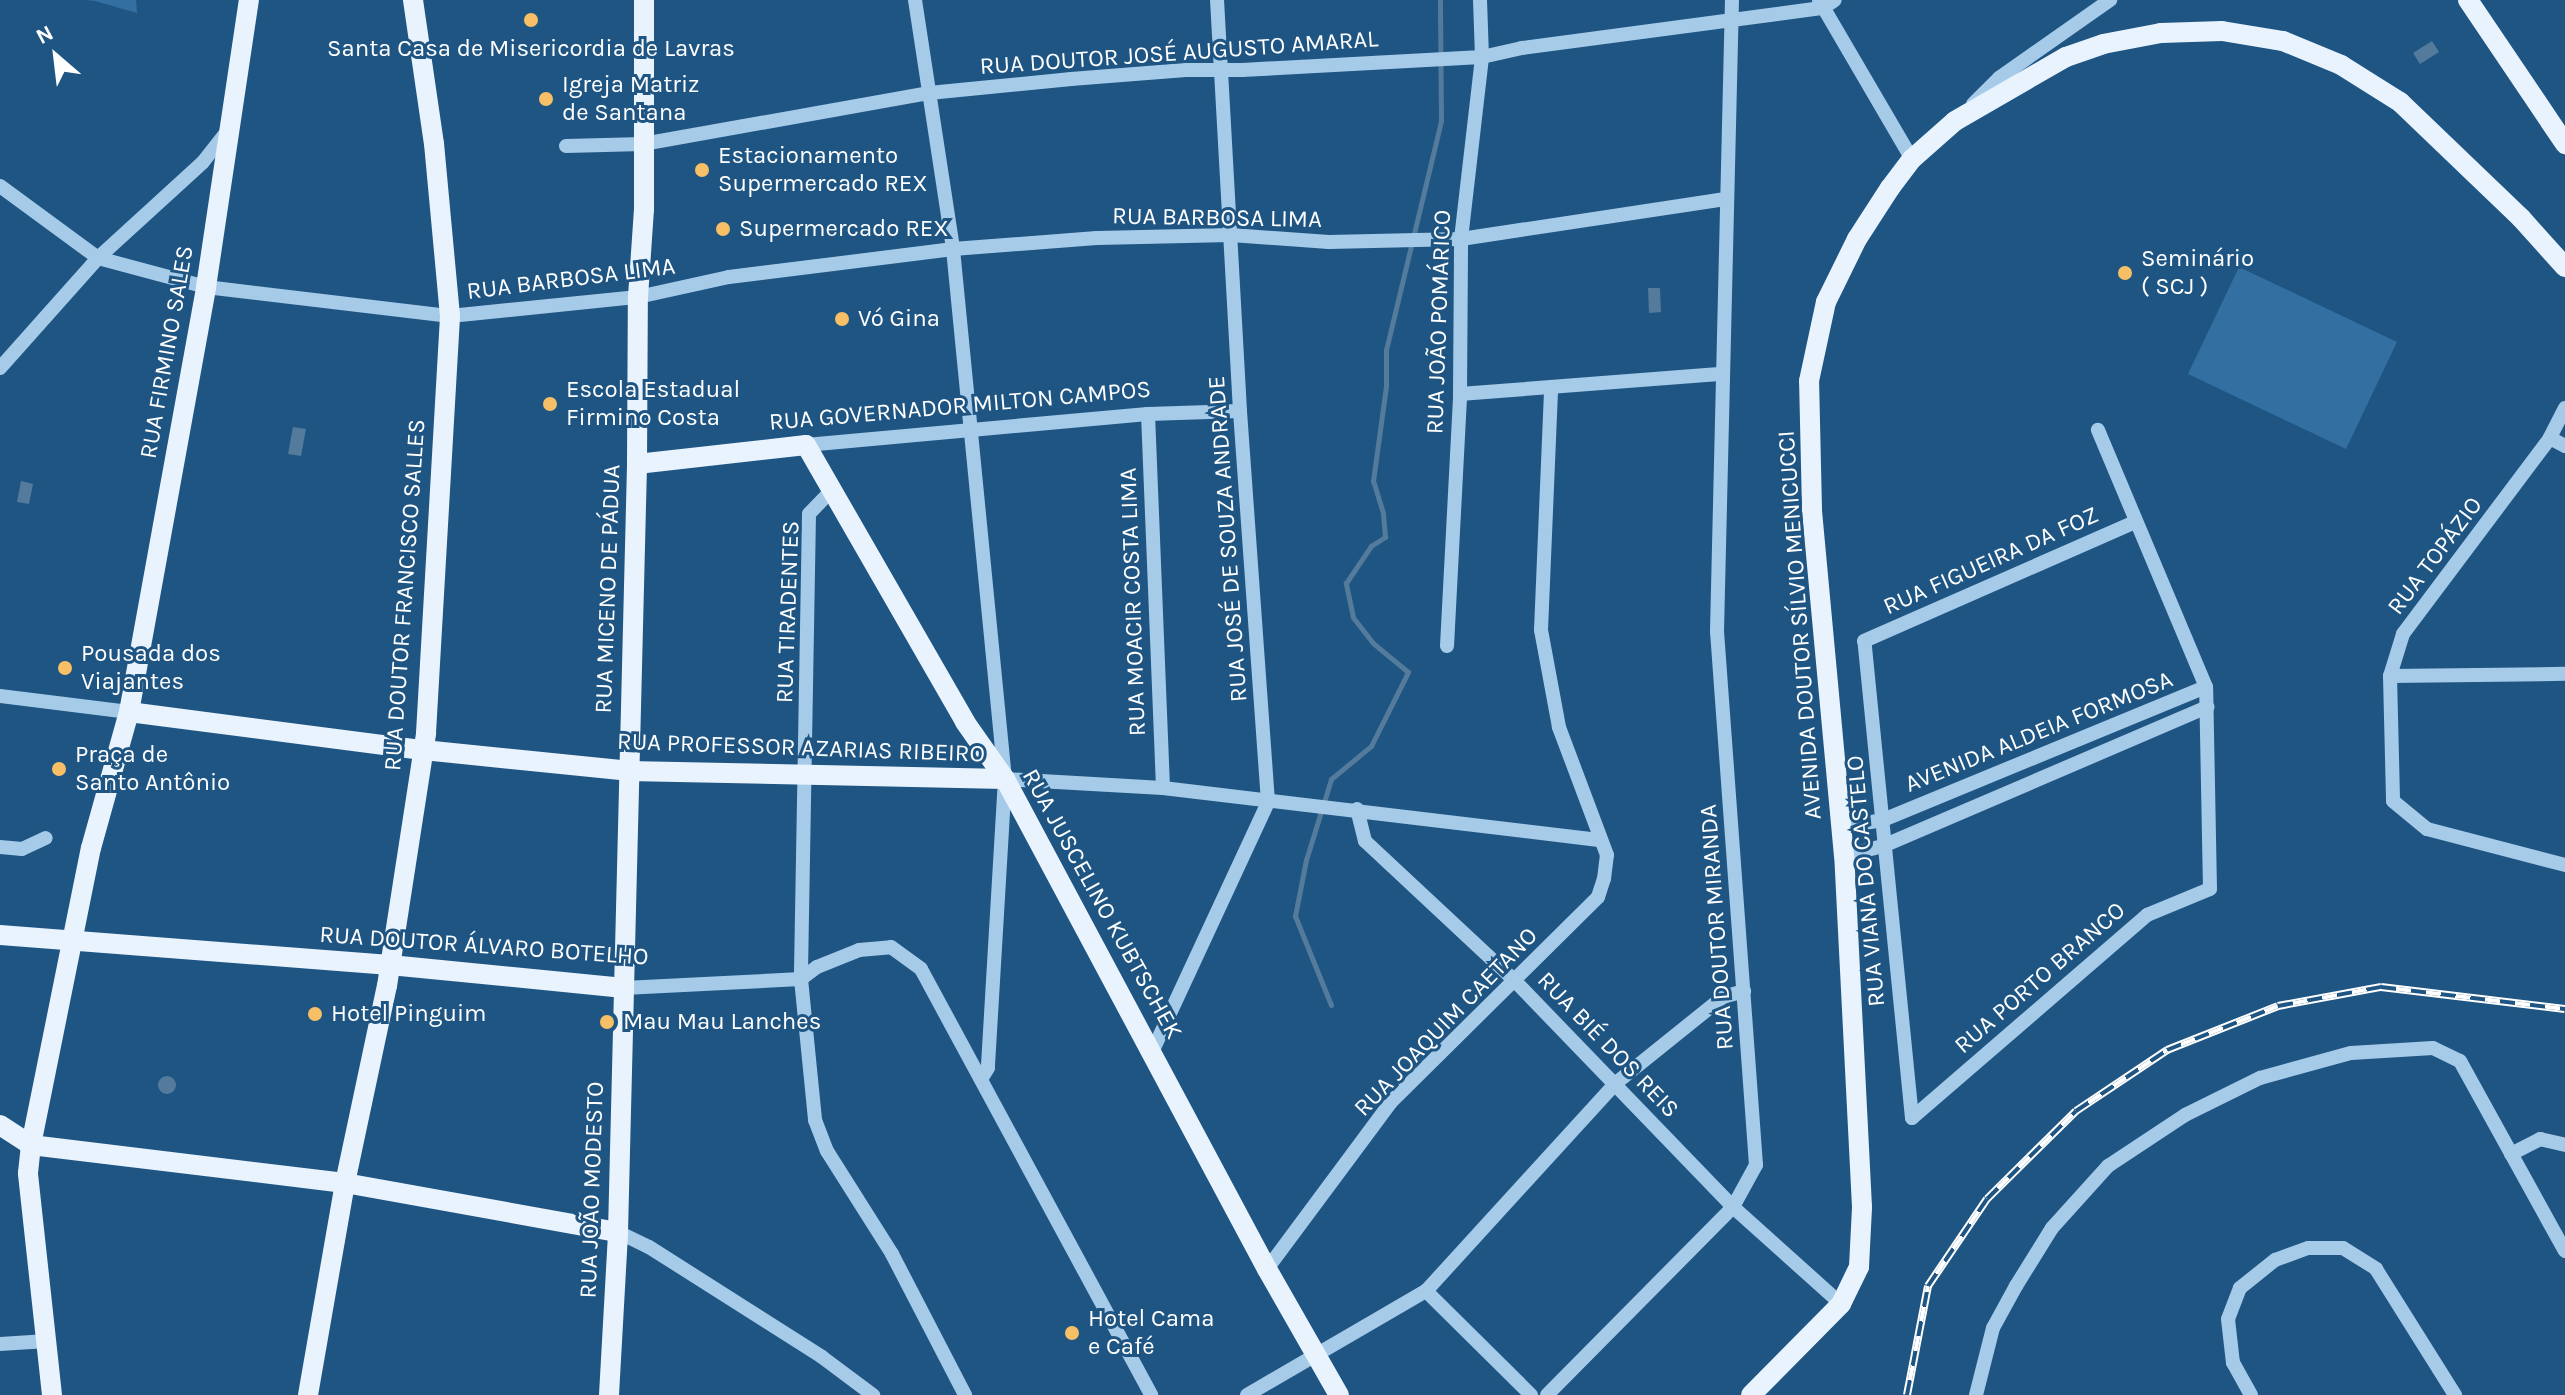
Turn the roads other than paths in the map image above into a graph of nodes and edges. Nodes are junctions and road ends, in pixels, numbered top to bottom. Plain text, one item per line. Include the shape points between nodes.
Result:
1 (249, 0) edge
2 (644, 0) edge
3 (915, 0) edge
4 (1217, 0) edge
5 (1480, 0) edge
6 (1732, 0) edge
7 (2110, 0) edge
8 (2468, 0) edge
9 (414, 1) edge
10 (1826, 3) edge
11 (1729, 20) junction
12 (1482, 57) junction
13 (1221, 71) junction
14 (929, 93) junction
15 (1955, 121) junction
16 (231, 126) junction
17 (643, 144) junction
18 (2565, 144) edge
19 (566, 146) dead end
20 (1912, 159) junction
21 (203, 162) junction
22 (224, 171) junction
23 (0, 186) edge
24 (1727, 199) junction
25 (1231, 235) junction
26 (1461, 239) junction
27 (953, 249) junction
28 (98, 258) junction
29 (2565, 267) edge
30 (206, 287) junction
31 (638, 297) junction
32 (450, 316) junction
33 (0, 368) edge
34 (1722, 374) junction
35 (1551, 389) junction
36 (1460, 394) junction
37 (2565, 408) edge
38 (1240, 411) junction
39 (1148, 414) junction
40 (2098, 430) dead end
41 (972, 432) junction
42 (2550, 438) junction
43 (806, 445) junction
44 (2565, 446) edge
45 (637, 464) junction
46 (830, 492) junction
47 (2135, 522) junction
48 (1864, 641) joint
49 (1447, 646) dead end
50 (2565, 674) edge
51 (2390, 676) junction
52 (2206, 687) junction
53 (0, 696) edge
54 (2208, 707) junction
55 (997, 711) junction
56 (129, 712) junction
57 (2137, 716) junction
58 (965, 722) junction
59 (2144, 735) junction
60 (2076, 741) junction
61 (423, 750) junction
62 (2084, 761) junction
63 (628, 771) junction
64 (805, 773) junction
65 (1997, 773) junction
66 (1005, 779) junction
67 (1163, 788) junction
68 (2005, 794) junction
69 (1931, 800) junction
70 (1268, 802) junction
71 (1357, 809) junction
72 (1883, 820) junction
73 (1939, 821) junction
74 (1842, 827) junction
75 (1032, 829) junction
76 (1002, 837) junction
77 (46, 838) dead end
78 (1601, 840) junction
79 (1883, 846) junction
80 (0, 847) edge
81 (1844, 856) junction
82 (2565, 865) edge
83 (0, 935) edge
84 (72, 940) junction
85 (390, 965) junction
86 (801, 979) junction
87 (1513, 979) junction
88 (624, 988) junction
89 (1744, 991) junction
90 (1153, 1050) junction
91 (981, 1079) junction
92 (1616, 1083) junction
93 (1912, 1118) joint
94 (0, 1125) edge
95 (31, 1145) junction
96 (2565, 1145) edge
97 (2511, 1154) junction
98 (345, 1183) junction
99 (1733, 1207) junction
100 (618, 1232) junction
101 (2565, 1251) edge
102 (1267, 1269) junction
103 (1426, 1291) junction
104 (1841, 1304) junction
105 (47, 1341) junction
106 (0, 1344) edge
107 (1315, 1355) junction
108 (52, 1395) edge
109 (308, 1395) edge
110 (609, 1395) edge
111 (873, 1395) edge
112 (965, 1395) edge
113 (1151, 1395) edge
114 (1247, 1395) edge
115 (1339, 1395) edge
116 (1531, 1395) edge
117 (1547, 1395) edge
118 (1751, 1395) edge
119 (1976, 1395) edge
120 (2251, 1395) edge
121 (2455, 1395) edge

1 - 16 main road, RUA FIRMINO SALES
2 - 17 main road, RUA MICENO DE PÁDUA
3 - 14 street
4 - 13 street, RUA JOSÉ DE SOUZA ANDRADE
5 - 12 street, RUA JOÃO POMÁRICO
6 - 11 street, RUA DOUTOR MIRANDA
7 - 15 street via 1999,78
8 - 18 main road
9 - 32 main road, RUA DOUTOR FRANCISCO SALLES
10 - 11 street, RUA DOUTOR JOSÉ AUGUSTO AMARAL
10 - 20 street
11 - 12 street, RUA DOUTOR JOSÉ AUGUSTO AMARAL
11 - 24 street, RUA DOUTOR MIRANDA
12 - 13 street, RUA DOUTOR JOSÉ AUGUSTO AMARAL
12 - 26 street, RUA JOÃO POMÁRICO
13 - 14 street, RUA DOUTOR JOSÉ AUGUSTO AMARAL
13 - 25 street, RUA JOSÉ DE SOUZA ANDRADE
14 - 17 street, RUA DOUTOR JOSÉ AUGUSTO AMARAL
14 - 27 street
15 - 20 main road, AVENIDA DOUTOR SÍLVIO MENICUCCI
15 - 29 main road, AVENIDA DOUTOR SÍLVIO MENICUCCI via 2066,57 2103,44 2161,33 2222,31 2283,41 2341,65 2400,102
16 - 21 street
16 - 22 main road, RUA FIRMINO SALES
17 - 19 street, RUA DOUTOR JOSÉ AUGUSTO AMARAL
17 - 31 main road, RUA MICENO DE PÁDUA
20 - 74 main road, AVENIDA DOUTOR SÍLVIO MENICUCCI via 1857,239 1826,302 1809,381 1812,510
21 - 22 street via 214,161
21 - 28 street
22 - 30 main road, RUA FIRMINO SALES
23 - 28 street, RUA BARBOSA LIMA
24 - 26 street, RUA BARBOSA LIMA
24 - 34 street, RUA DOUTOR MIRANDA
25 - 26 street, RUA BARBOSA LIMA via 1329,242
25 - 27 street, RUA BARBOSA LIMA
25 - 38 street, RUA JOSÉ DE SOUZA ANDRADE
26 - 36 street, RUA JOÃO POMÁRICO
27 - 31 street, RUA BARBOSA LIMA via 729,277
27 - 41 street
28 - 30 street, RUA BARBOSA LIMA
28 - 33 street
30 - 32 street, RUA BARBOSA LIMA
30 - 56 main road, RUA FIRMINO SALES
31 - 32 street, RUA BARBOSA LIMA
31 - 45 main road, RUA MICENO DE PÁDUA
32 - 61 main road, RUA DOUTOR FRANCISCO SALLES
34 - 35 street
34 - 89 street, RUA DOUTOR MIRANDA via 1717,631
35 - 36 street
35 - 78 street, RUA JOAQUIM CAETANO via 1541,630 1559,727
36 - 49 street, RUA JOÃO POMÁRICO
37 - 42 street, RUA TOPÁZIO
38 - 39 street, RUA GOVERNADOR MILTON CAMPOS
38 - 70 street, RUA JOSÉ DE SOUZA ANDRADE
39 - 41 street, RUA GOVERNADOR MILTON CAMPOS
39 - 67 street, RUA MOACIR COSTA LIMA
40 - 47 street, RUA PORTO BRANCO
41 - 43 street, RUA GOVERNADOR MILTON CAMPOS
41 - 55 street
42 - 44 street
42 - 51 street, RUA TOPÁZIO via 2403,634
43 - 45 main road, RUA GOVERNADOR MILTON CAMPOS
43 - 46 main road, RUA JUSCELINO KUBTSCHEK
45 - 63 main road, RUA MICENO DE PÁDUA
46 - 58 main road, RUA JUSCELINO KUBTSCHEK
46 - 64 street, RUA TIRADENTES via 809,514
47 - 48 street, RUA FIGUEIRA DA FOZ
47 - 52 street, RUA PORTO BRANCO
48 - 72 street, RUA VIANA DO CASTELO
50 - 51 street
51 - 82 street, RUA TOPÁZIO via 2393,801 2427,829
52 - 54 street, RUA PORTO BRANCO
52 - 57 street, AVENIDA ALDEIA FORMOSA
53 - 56 street, RUA PROFESSOR AZARIAS RIBEIRO
54 - 59 street, AVENIDA ALDEIA FORMOSA
54 - 93 street, RUA PORTO BRANCO via 2210,889 2147,915
55 - 58 street via 991,723 980,728
55 - 66 street
56 - 61 main road, RUA PROFESSOR AZARIAS RIBEIRO
56 - 84 main road, RUA FIRMINO SALES
57 - 59 street
57 - 60 street, AVENIDA ALDEIA FORMOSA
58 - 66 main road, RUA JUSCELINO KUBTSCHEK
59 - 62 street, AVENIDA ALDEIA FORMOSA
60 - 62 street
60 - 65 street, AVENIDA ALDEIA FORMOSA
61 - 63 main road, RUA PROFESSOR AZARIAS RIBEIRO
61 - 85 main road, RUA DOUTOR FRANCISCO SALLES
62 - 68 street, AVENIDA ALDEIA FORMOSA
63 - 64 main road, RUA PROFESSOR AZARIAS RIBEIRO
63 - 88 main road, RUA MICENO DE PÁDUA
64 - 66 main road, RUA PROFESSOR AZARIAS RIBEIRO
64 - 86 street, RUA TIRADENTES
65 - 68 street
65 - 69 street, AVENIDA ALDEIA FORMOSA
66 - 67 street, RUA PROFESSOR AZARIAS RIBEIRO
66 - 75 main road, RUA JUSCELINO KUBTSCHEK
66 - 76 street
67 - 70 street, RUA PROFESSOR AZARIAS RIBEIRO
68 - 73 street, AVENIDA ALDEIA FORMOSA
69 - 72 street, AVENIDA ALDEIA FORMOSA
69 - 73 street
70 - 71 street, RUA PROFESSOR AZARIAS RIBEIRO
70 - 90 street, RUA JOSÉ DE SOUZA ANDRADE
71 - 78 street, RUA PROFESSOR AZARIAS RIBEIRO
71 - 87 street, RUA BIÉ DOS REIS via 1365,841
72 - 74 street, AVENIDA ALDEIA FORMOSA
72 - 79 street, RUA VIANA DO CASTELO
73 - 79 street, AVENIDA ALDEIA FORMOSA
74 - 81 main road, AVENIDA DOUTOR SÍLVIO MENICUCCI
75 - 76 street via 1011,826
75 - 90 main road, RUA JUSCELINO KUBTSCHEK
76 - 91 street via 988,1068
77 - 80 street via 22,849
78 - 87 street, RUA JOAQUIM CAETANO via 1607,855 1598,897
79 - 81 street, AVENIDA ALDEIA FORMOSA
79 - 93 street, RUA VIANA DO CASTELO
81 - 104 main road, AVENIDA DOUTOR SÍLVIO MENICUCCI via 1862,1207 1859,1267
83 - 84 main road, RUA DOUTOR ÁLVARO BOTELHO
84 - 85 main road, RUA DOUTOR ÁLVARO BOTELHO
84 - 95 main road, RUA FIRMINO SALES
85 - 88 main road, RUA DOUTOR ÁLVARO BOTELHO
85 - 98 main road, RUA DOUTOR FRANCISCO SALLES
86 - 88 street, RUA DOUTOR ÁLVARO BOTELHO
86 - 91 street, RUA DOUTOR ÁLVARO BOTELHO via 859,950 891,947 921,969
86 - 112 street, RUA TIRADENTES via 815,1120 823,1141 892,1254
87 - 92 street, RUA BIÉ DOS REIS
87 - 102 street, RUA JOAQUIM CAETANO via 1391,1102
88 - 100 main road, RUA JOÃO MODESTO
89 - 92 street via 1723,997
89 - 99 street, RUA DOUTOR MIRANDA via 1756,1165
90 - 102 main road, RUA JUSCELINO KUBTSCHEK
91 - 113 street, RUA DOUTOR ÁLVARO BOTELHO
92 - 99 street, RUA BIÉ DOS REIS
92 - 103 street
94 - 95 main road
95 - 98 main road
95 - 105 main road, RUA FIRMINO SALES via 28,1173
96 - 97 street via 2540,1139
97 - 101 street
97 - 119 street via 2460,1061 2447,1052 2433,1048 2351,1053 2260,1078 2185,1115 2108,1166 2052,1228 1993,1328
98 - 100 main road
98 - 109 main road, RUA DOUTOR FRANCISCO SALLES
99 - 104 street, RUA BIÉ DOS REIS
99 - 117 street, RUA DOUTOR MIRANDA
100 - 110 main road, RUA JOÃO MODESTO
100 - 111 street via 822,1357
102 - 107 main road, RUA JUSCELINO KUBTSCHEK
103 - 107 street
103 - 116 street
104 - 118 main road, AVENIDA DOUTOR SÍLVIO MENICUCCI
105 - 106 street
105 - 108 main road, RUA FIRMINO SALES
107 - 114 street
107 - 115 main road, RUA JUSCELINO KUBTSCHEK
120 - 121 street via 2233,1363 2228,1319 2240,1288 2275,1260 2308,1248 2343,1248 2376,1269

